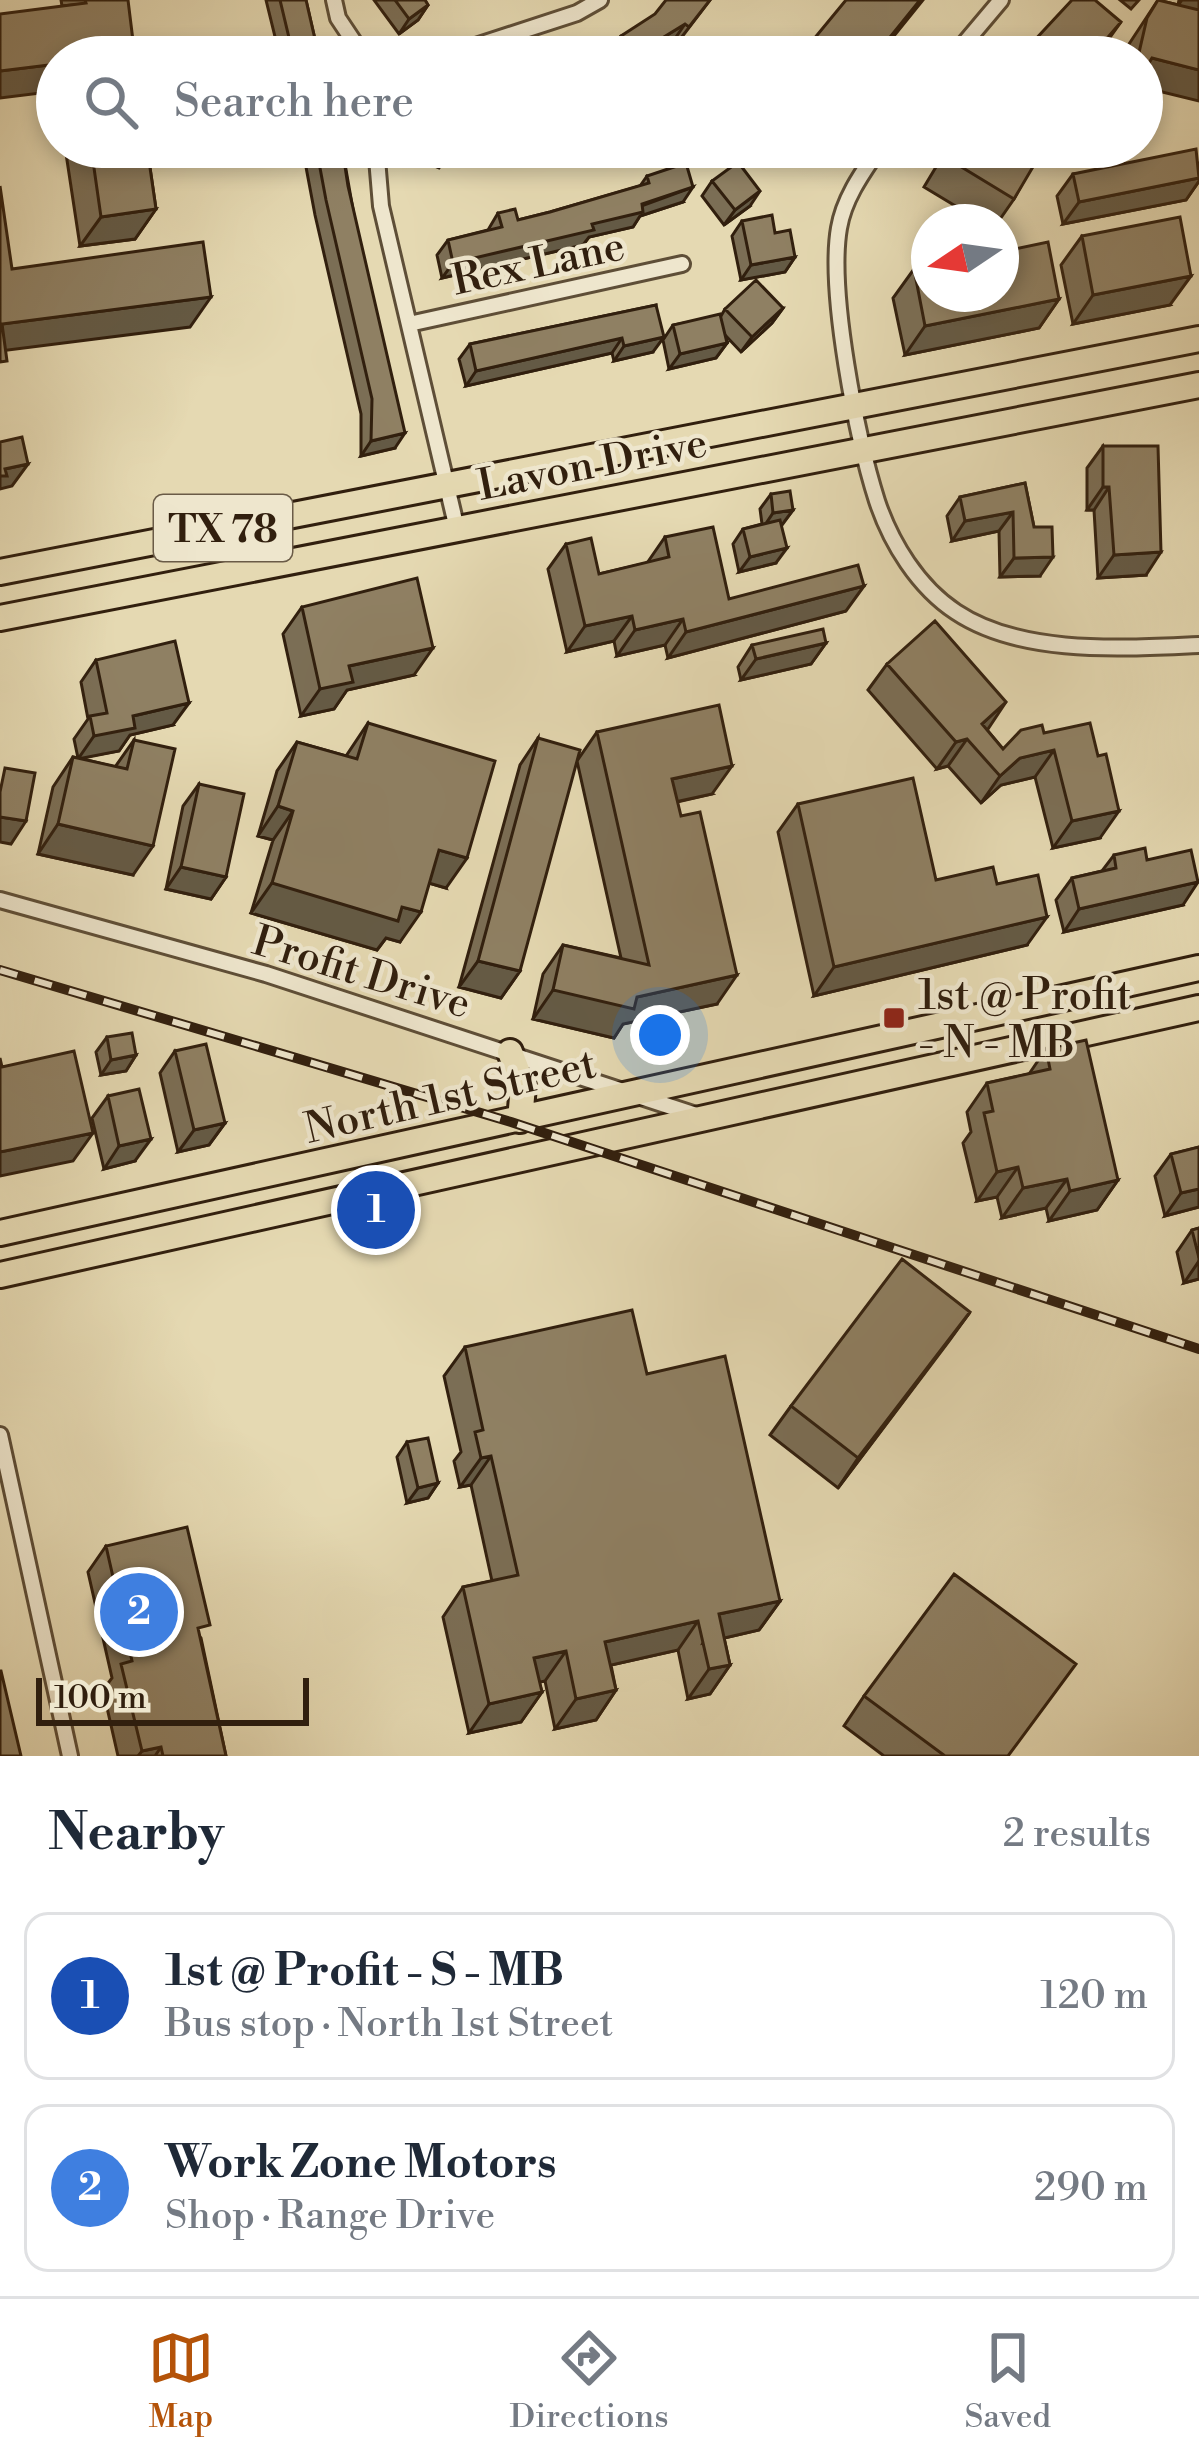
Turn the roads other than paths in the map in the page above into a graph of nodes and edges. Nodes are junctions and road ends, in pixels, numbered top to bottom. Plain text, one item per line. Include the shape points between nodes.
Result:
1 (334, 0) edge
2 (599, 0) edge
3 (1000, 0) edge
4 (350, 36) edge
5 (506, 36) edge
6 (970, 36) edge
7 (378, 168) edge
8 (866, 168) edge
9 (682, 264) dead end
10 (409, 324) junction
11 (1199, 339) edge
12 (1199, 385) edge
13 (857, 407) junction
14 (867, 449) junction
15 (447, 484) junction
16 (457, 529) junction
17 (0, 572) edge
18 (0, 618) edge
19 (1199, 645) edge
20 (0, 900) edge
21 (1199, 968) edge
22 (1199, 1008) edge
23 (510, 1052) junction
24 (632, 1093) junction
25 (701, 1116) junction
26 (520, 1120) junction
27 (318, 1166) junction
28 (326, 1202) junction
29 (0, 1233) edge
30 (0, 1275) edge
31 (0, 1435) edge
32 (70, 1756) edge

1 - 4 street
2 - 5 street
3 - 6 street
7 - 10 street
8 - 13 street via 839,223 837,248
9 - 10 street, Rex Lane
10 - 15 street
11 - 13 main road, Lavon Drive / TX 78
12 - 14 main road, Lavon Drive / TX 78
13 - 14 street
13 - 15 main road, Lavon Drive / TX 78
14 - 16 main road, Lavon Drive / TX 78
14 - 19 street via 877,500 902,555 958,614 1019,636 1079,644
15 - 16 street
15 - 17 main road, Lavon Drive / TX 78
16 - 18 main road, Lavon Drive / TX 78
20 - 23 street, Profit Drive
21 - 24 main road, North 1st Street
22 - 25 main road, North 1st Street
23 - 24 street, Profit Drive
23 - 26 main road via 523,1085
24 - 25 street, Profit Drive
24 - 26 main road, North 1st Street
25 - 28 main road, North 1st Street
26 - 27 main road, North 1st Street
27 - 28 main road
27 - 29 main road, North 1st Street
28 - 30 main road, North 1st Street
31 - 32 street

